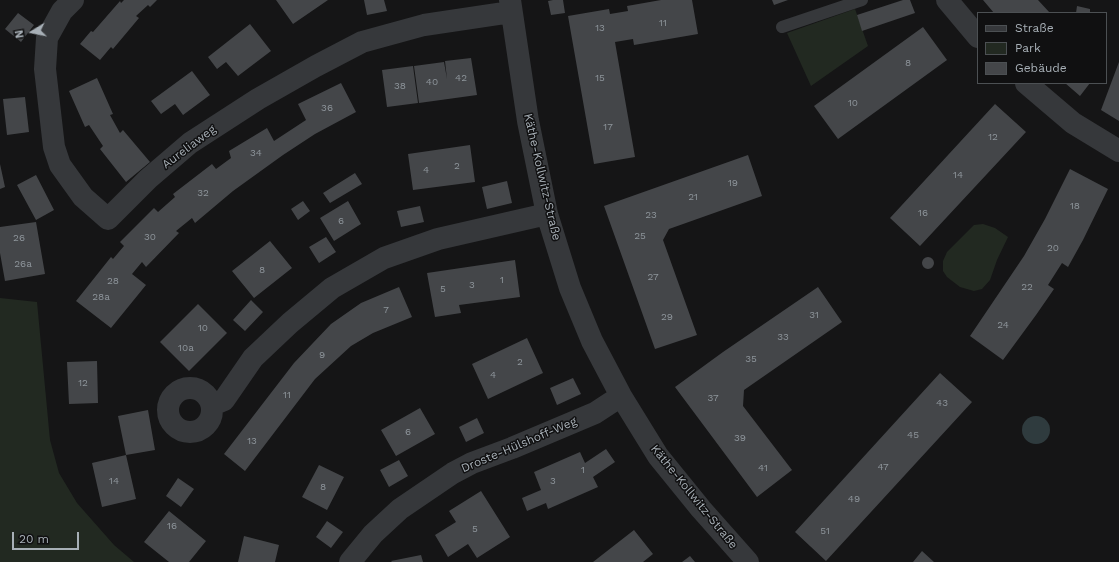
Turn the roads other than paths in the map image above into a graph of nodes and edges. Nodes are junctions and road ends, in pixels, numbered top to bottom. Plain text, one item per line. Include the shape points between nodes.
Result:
1 (72, 0) edge
2 (862, 0) edge
3 (946, 0) edge
4 (511, 6) edge
5 (782, 27) dead end
6 (977, 36) edge
7 (1027, 84) edge
8 (1119, 151) edge
9 (547, 214) junction
10 (621, 396) junction
11 (212, 406) dead end
12 (743, 560) edge
13 (350, 562) edge

1 - 4 street, Aureliaweg via 62,11 47,38 45,69 54,147 60,165 83,197 108,219 148,179 190,144 258,99 336,55 362,42
2 - 5 lane
3 - 6 street
4 - 9 street, Käthe-Kollwitz-Straße via 528,121
7 - 8 street via 1074,123
9 - 10 street, Käthe-Kollwitz-Straße via 570,288 592,341
9 - 11 street via 438,239 384,258 332,288 290,323 253,358 224,400
10 - 12 street, Käthe-Kollwitz-Straße via 658,456
10 - 13 street, Droste-Hülshoff-Weg via 595,413 472,462 453,473 400,509 373,534

